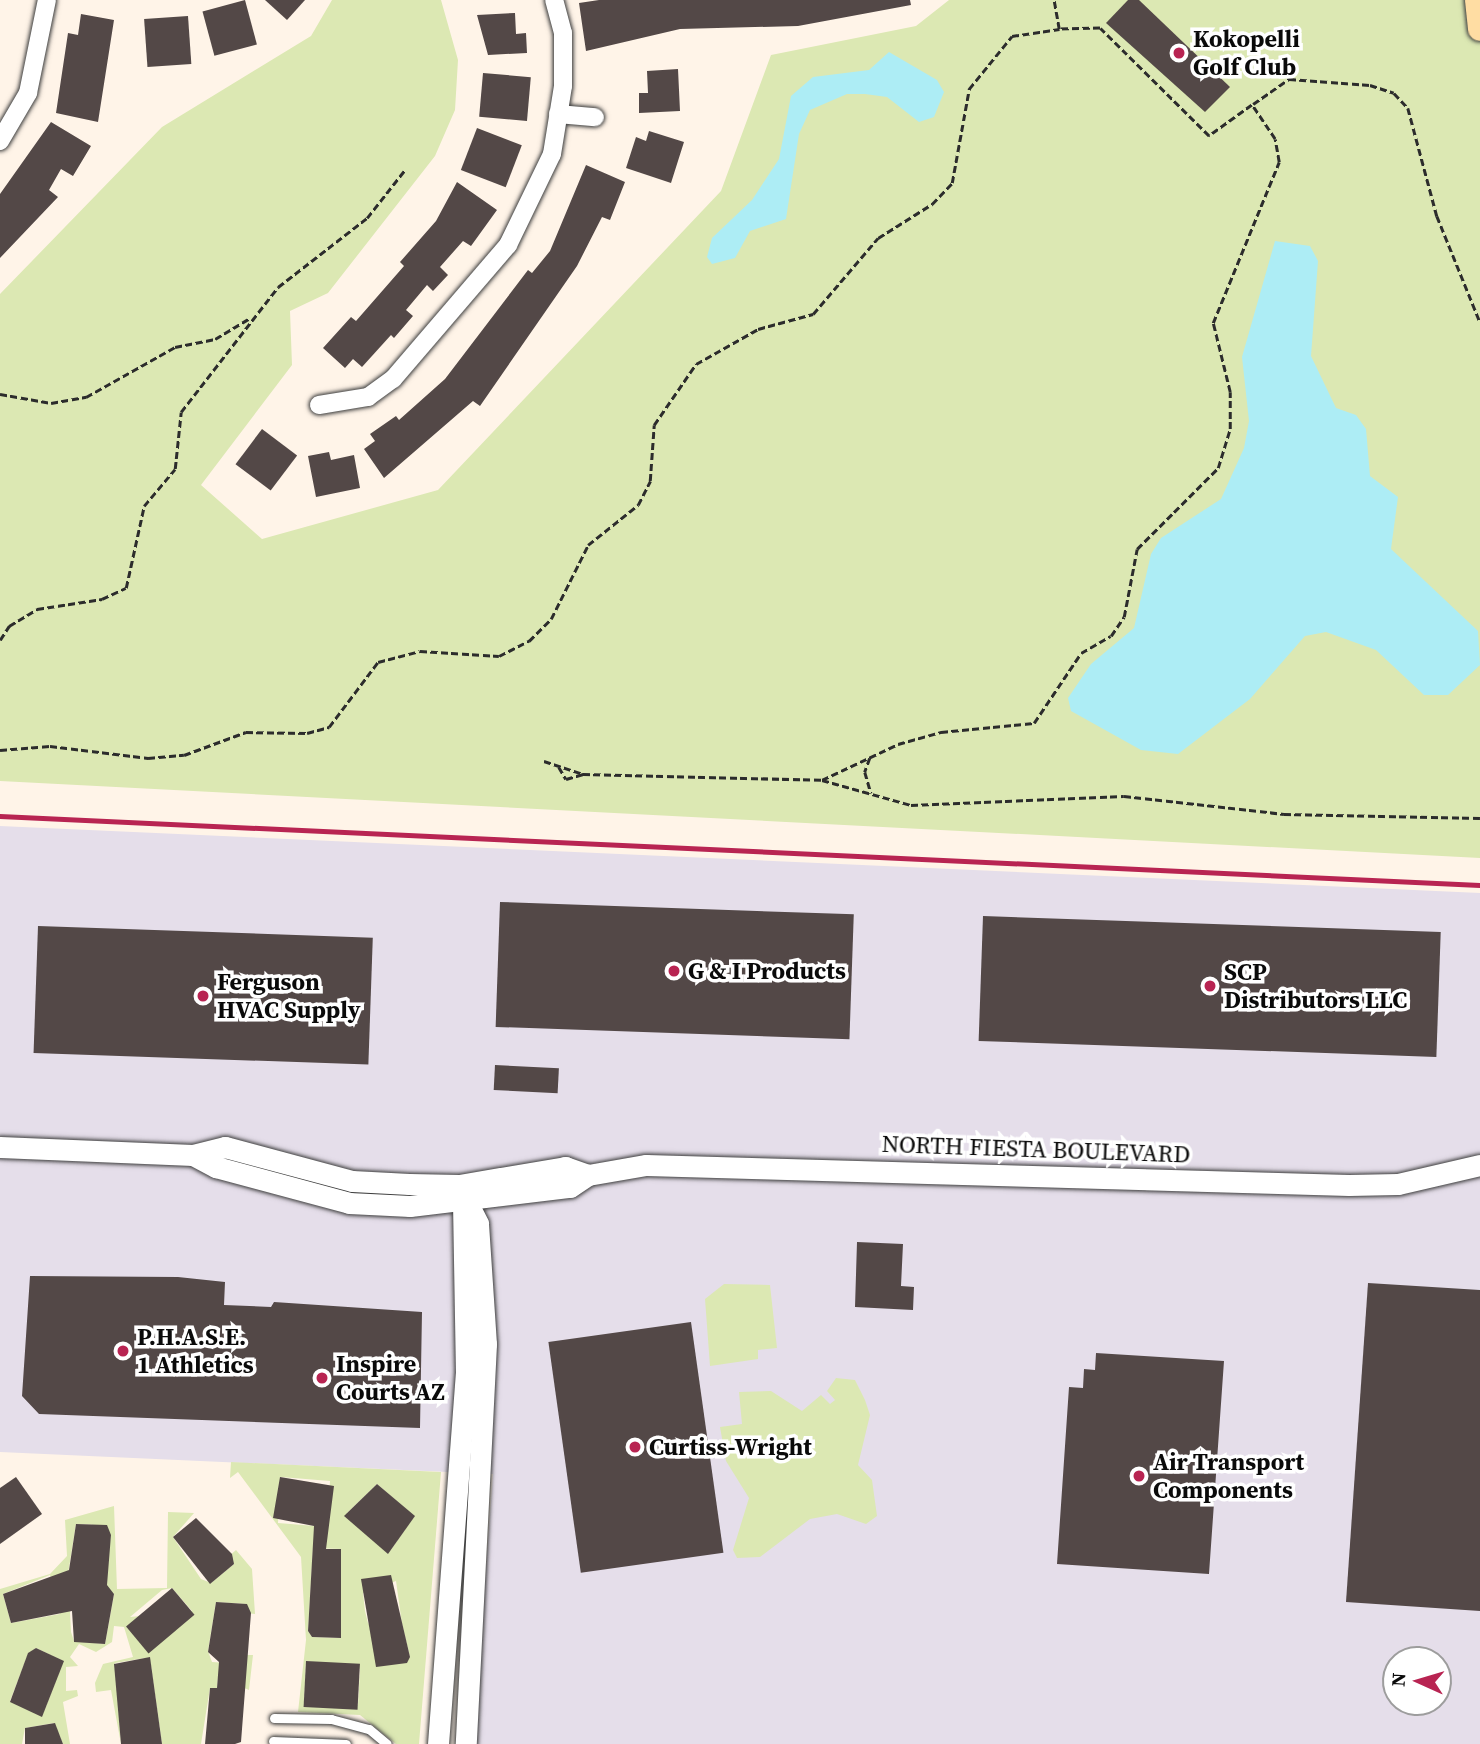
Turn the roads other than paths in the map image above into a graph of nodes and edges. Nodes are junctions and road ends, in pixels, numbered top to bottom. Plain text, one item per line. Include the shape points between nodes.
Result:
1 (47, 0) edge
2 (554, 0) edge
3 (1476, 0) edge
4 (1480, 29) edge
5 (558, 114) junction
6 (595, 117) dead end
7 (0, 141) edge
8 (319, 405) dead end
9 (0, 1147) edge
10 (1480, 1165) edge
11 (461, 1193) junction
12 (274, 1718) dead end
13 (272, 1741) dead end
14 (346, 1744) edge
15 (387, 1744) edge
16 (438, 1744) edge
17 (466, 1744) edge

1 - 7 street via 28,93
2 - 5 street via 563,33
3 - 4 main road
5 - 6 street
5 - 8 street via 552,154 524,216 433,338 368,397
9 - 11 street, NORTH FIESTA BOULEVARD via 192,1155 216,1167 349,1203
10 - 11 street, NORTH FIESTA BOULEVARD via 1386,1184 705,1164 588,1175 570,1187
11 - 16 street via 466,1374
11 - 17 street via 478,1224 486,1344
12 - 15 lane via 331,1719 369,1729
13 - 14 lane

